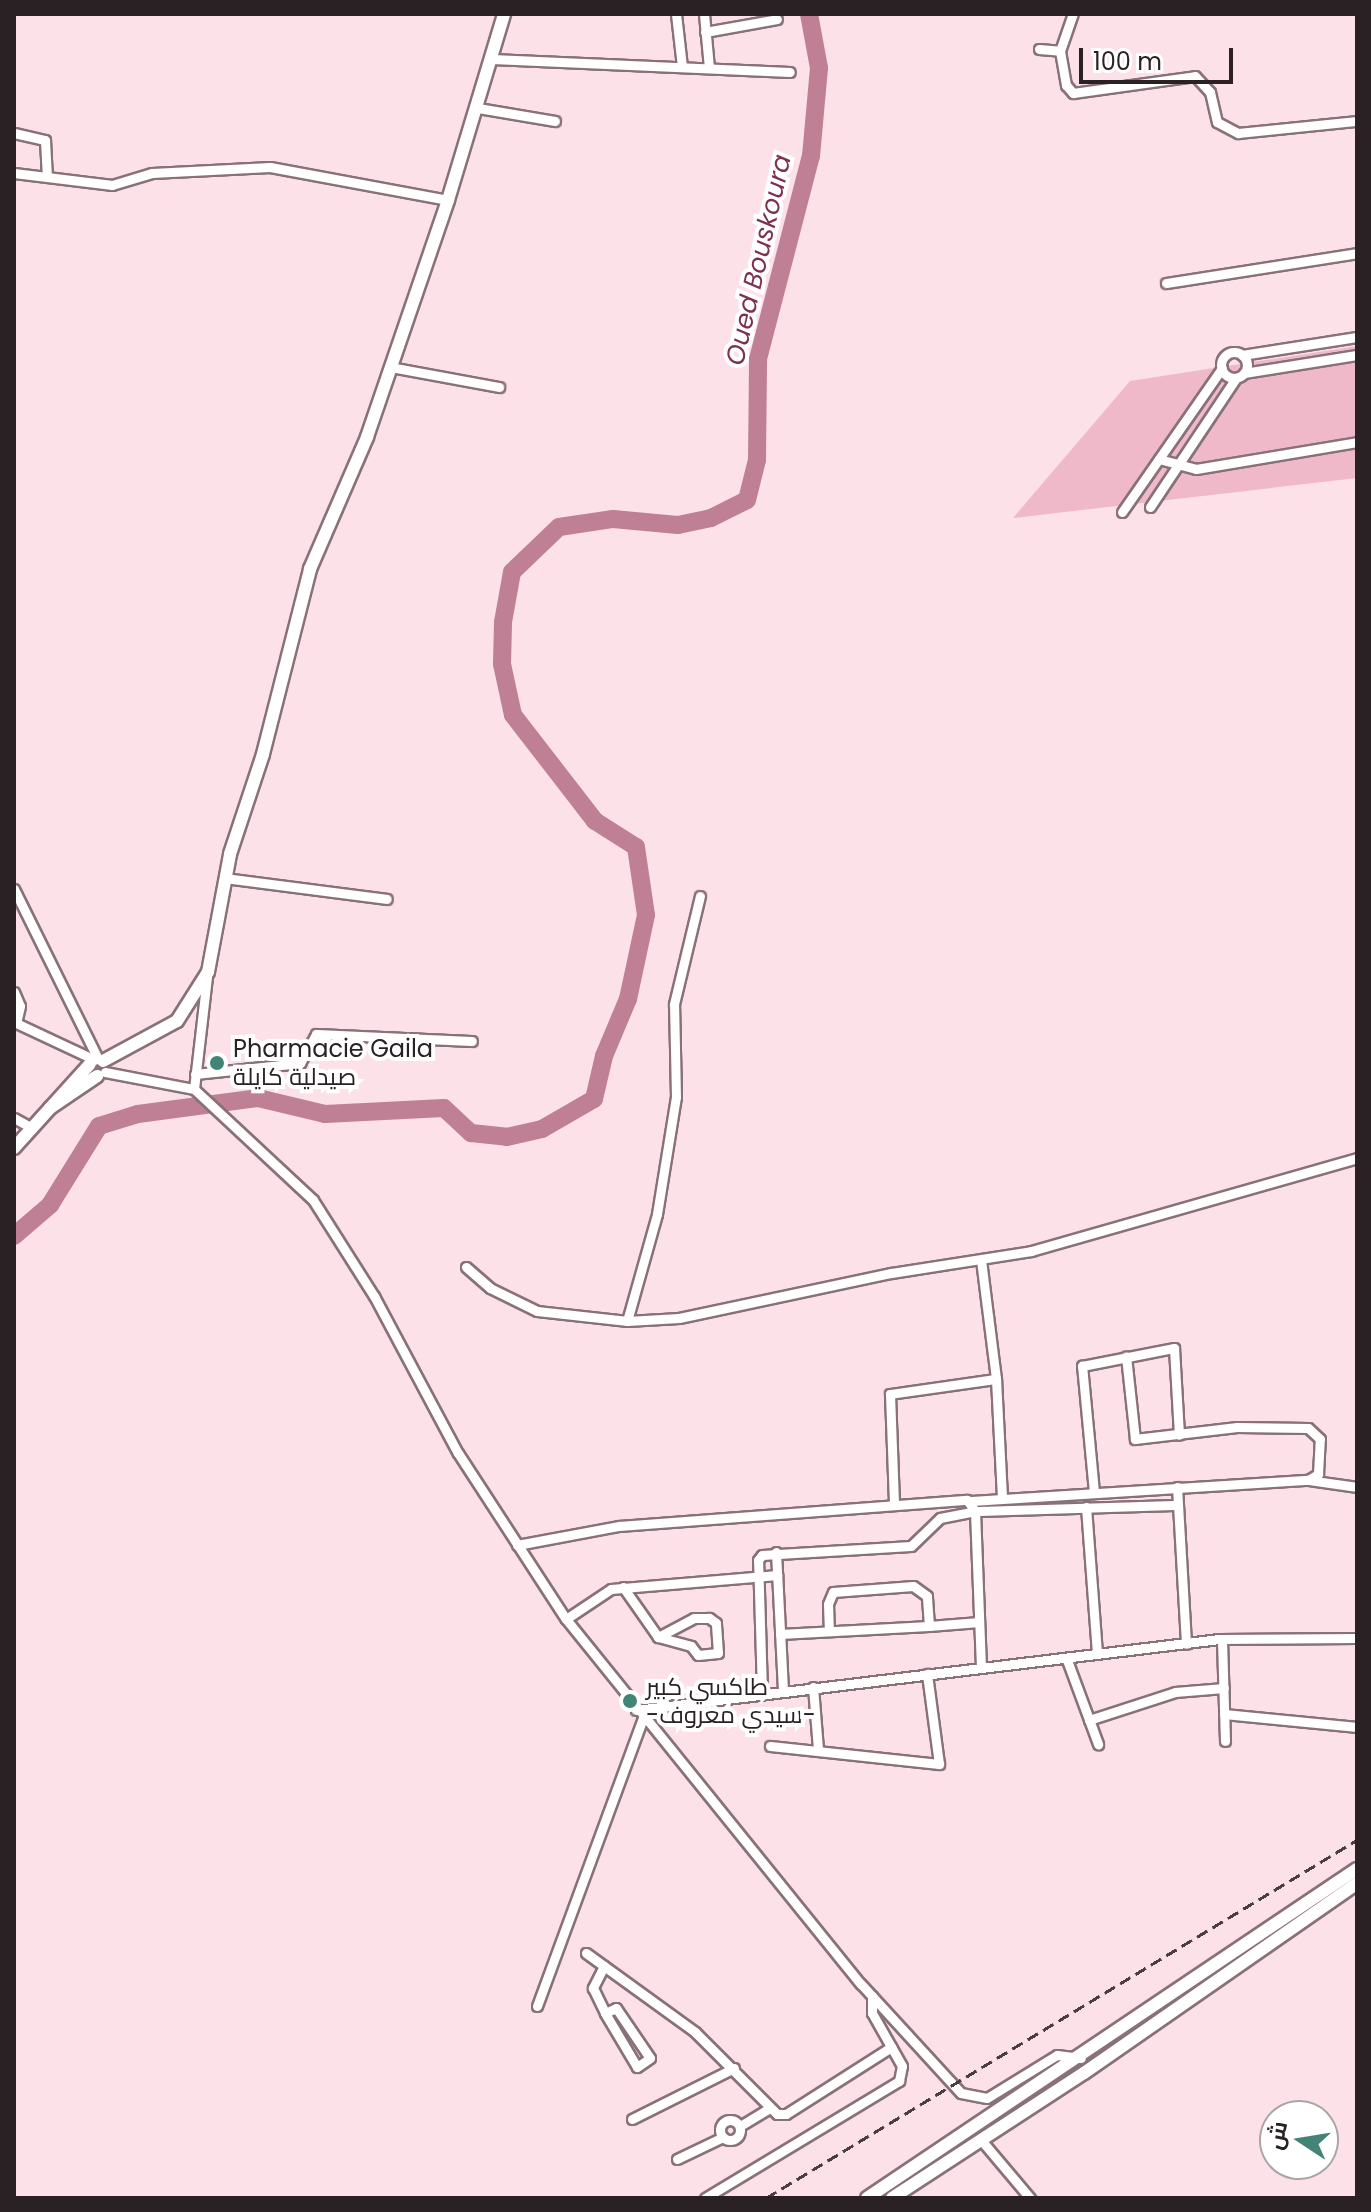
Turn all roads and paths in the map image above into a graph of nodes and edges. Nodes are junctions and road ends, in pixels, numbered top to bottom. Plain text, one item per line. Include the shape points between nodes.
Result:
1 (504, 14) edge
2 (676, 14) edge
3 (704, 14) edge
4 (1073, 14) edge
5 (777, 19) dead end
6 (705, 32) junction
7 (1039, 49) dead end
8 (1060, 51) junction
9 (492, 59) junction
10 (682, 67) junction
11 (709, 68) junction
12 (790, 72) dead end
13 (478, 108) junction
14 (555, 121) dead end
15 (1357, 121) edge
16 (14, 133) edge
17 (14, 173) edge
18 (47, 177) junction
19 (448, 200) junction
20 (1357, 253) edge
21 (1166, 283) dead end
22 (1357, 337) edge
23 (1242, 355) junction
24 (1357, 355) edge
25 (390, 367) junction
26 (1222, 368) junction
27 (1240, 375) junction
28 (499, 387) dead end
29 (1357, 442) edge
30 (1159, 459) junction
31 (1177, 466) junction
32 (1147, 476) junction
33 (1163, 487) junction
34 (1150, 507) dead end
35 (1122, 512) dead end
36 (225, 878) junction
37 (14, 889) edge
38 (700, 896) dead end
39 (387, 899) dead end
40 (208, 972) junction
41 (14, 992) edge
42 (15, 1023) edge
43 (472, 1041) dead end
44 (98, 1066) junction
45 (195, 1074) junction
46 (194, 1089) junction
47 (14, 1118) edge
48 (30, 1127) junction
49 (14, 1148) edge
50 (1357, 1158) edge
51 (981, 1260) junction
52 (466, 1267) dead end
53 (627, 1321) junction
54 (1126, 1356) junction
55 (996, 1379) junction
56 (1179, 1435) junction
57 (1308, 1480) junction
58 (1177, 1487) junction
59 (1357, 1487) edge
60 (1094, 1492) junction
61 (1013, 1498) junction
62 (1002, 1499) junction
63 (894, 1503) junction
64 (1178, 1505) junction
65 (973, 1506) junction
66 (1086, 1507) junction
67 (1012, 1510) junction
68 (517, 1545) junction
69 (776, 1552) junction
70 (777, 1575) junction
71 (758, 1577) junction
72 (623, 1587) junction
73 (566, 1619) junction
74 (979, 1622) junction
75 (929, 1626) junction
76 (829, 1631) junction
77 (780, 1634) junction
78 (658, 1637) junction
79 (1357, 1638) edge
80 (1222, 1640) junction
81 (1186, 1644) junction
82 (1097, 1654) junction
83 (1067, 1660) junction
84 (981, 1668) junction
85 (927, 1674) junction
86 (813, 1687) junction
87 (1224, 1688) junction
88 (783, 1690) junction
89 (762, 1692) junction
90 (640, 1714) junction
91 (1224, 1714) junction
92 (1089, 1720) junction
93 (1357, 1727) edge
94 (1225, 1741) dead end
95 (1098, 1744) dead end
96 (770, 1746) dead end
97 (818, 1749) junction
98 (1357, 1869) edge
99 (1357, 1883) edge
100 (586, 1953) dead end
101 (604, 1966) junction
102 (872, 1996) junction
103 (537, 2006) dead end
104 (605, 2013) junction
105 (891, 2047) junction
106 (1081, 2058) junction
107 (734, 2068) junction
108 (770, 2108) junction
109 (632, 2119) dead end
110 (982, 2141) junction
111 (677, 2159) dead end
112 (705, 2198) edge
113 (867, 2198) edge
114 (892, 2198) edge
115 (1030, 2198) edge

1 - 9 street
2 - 10 street
3 - 6 street
4 - 8 street
5 - 6 street
6 - 11 street
7 - 8 street
8 - 15 street via 1066,85 1073,93 1195,76 1210,92 1217,122 1238,133
9 - 10 street
9 - 13 street
10 - 11 street
11 - 12 street
13 - 14 street
13 - 19 street
16 - 18 street via 45,140
17 - 18 street
18 - 19 street via 112,185 152,173 263,167
19 - 25 street
20 - 21 street
22 - 23 street
23 - 26 street via 1225,355
23 - 27 street
24 - 27 street
25 - 28 street
25 - 36 street via 362,452 310,569
26 - 27 street
26 - 30 street
27 - 31 street
29 - 31 street via 1196,469
30 - 31 street
30 - 32 street
31 - 33 street
32 - 33 street
32 - 35 street
33 - 34 street
36 - 39 street
36 - 40 street
37 - 44 street
38 - 53 street via 674,1004 676,1097 657,1214
40 - 44 street via 177,1021
40 - 45 street
41 - 42 street via 20,1006
42 - 44 street
43 - 45 street via 316,1034 300,1063
44 - 46 street
44 - 48 street
45 - 46 street
46 - 68 street via 289,1174 325,1215 458,1453
47 - 48 street
48 - 49 street
50 - 51 street via 1031,1251
51 - 53 street via 679,1318
51 - 55 street
52 - 53 street via 500,1294 537,1311
54 - 56 street via 1135,1439
54 - 56 street via 1174,1348
54 - 60 street via 1087,1363 1080,1370
55 - 62 street
55 - 63 street via 890,1394
56 - 57 street via 1237,1427 1308,1428 1320,1439 1320,1469
57 - 58 street
57 - 59 street
58 - 60 street
58 - 64 street
60 - 61 street
61 - 62 street
61 - 67 street
62 - 65 street
63 - 65 street
63 - 68 street via 809,1508 757,1519 583,1530
64 - 66 street
64 - 81 street
65 - 67 street
65 - 69 street via 940,1518 911,1546
65 - 74 street
66 - 67 street
66 - 82 street
68 - 73 street
69 - 70 street
69 - 71 street via 759,1557
70 - 71 street
70 - 77 street
71 - 72 street
71 - 89 street
72 - 73 street via 601,1593
72 - 78 street
73 - 90 street
74 - 75 street
74 - 84 street
75 - 76 street
75 - 76 street via 927,1596 913,1586 833,1592
76 - 77 street
77 - 88 street
78 - 78 street via 694,1618 709,1618 716,1623 718,1653 698,1655 691,1646
79 - 80 street
80 - 81 street
80 - 87 street
81 - 82 street
82 - 83 street
83 - 84 street
83 - 92 street
84 - 85 street
85 - 86 street
85 - 97 street via 939,1764
86 - 88 street
86 - 97 street
87 - 91 street
87 - 92 street via 1175,1692
88 - 89 street
89 - 90 street
90 - 102 street
90 - 103 street
91 - 93 street
91 - 94 street
92 - 95 street
96 - 97 street
98 - 106 street
99 - 110 street
100 - 101 street
101 - 104 street via 593,1988
101 - 107 street via 675,2015
102 - 105 street via 872,2013
102 - 106 street via 971,2099 991,2096 1057,2055
104 - 104 street via 634,2067 649,2061 622,2010
105 - 108 street via 786,2114
105 - 112 street via 902,2066 899,2081
106 - 113 street
107 - 108 street
107 - 109 street
108 - 111 street via 740,2126 733,2120 720,2127 723,2137
110 - 114 street
110 - 115 street

